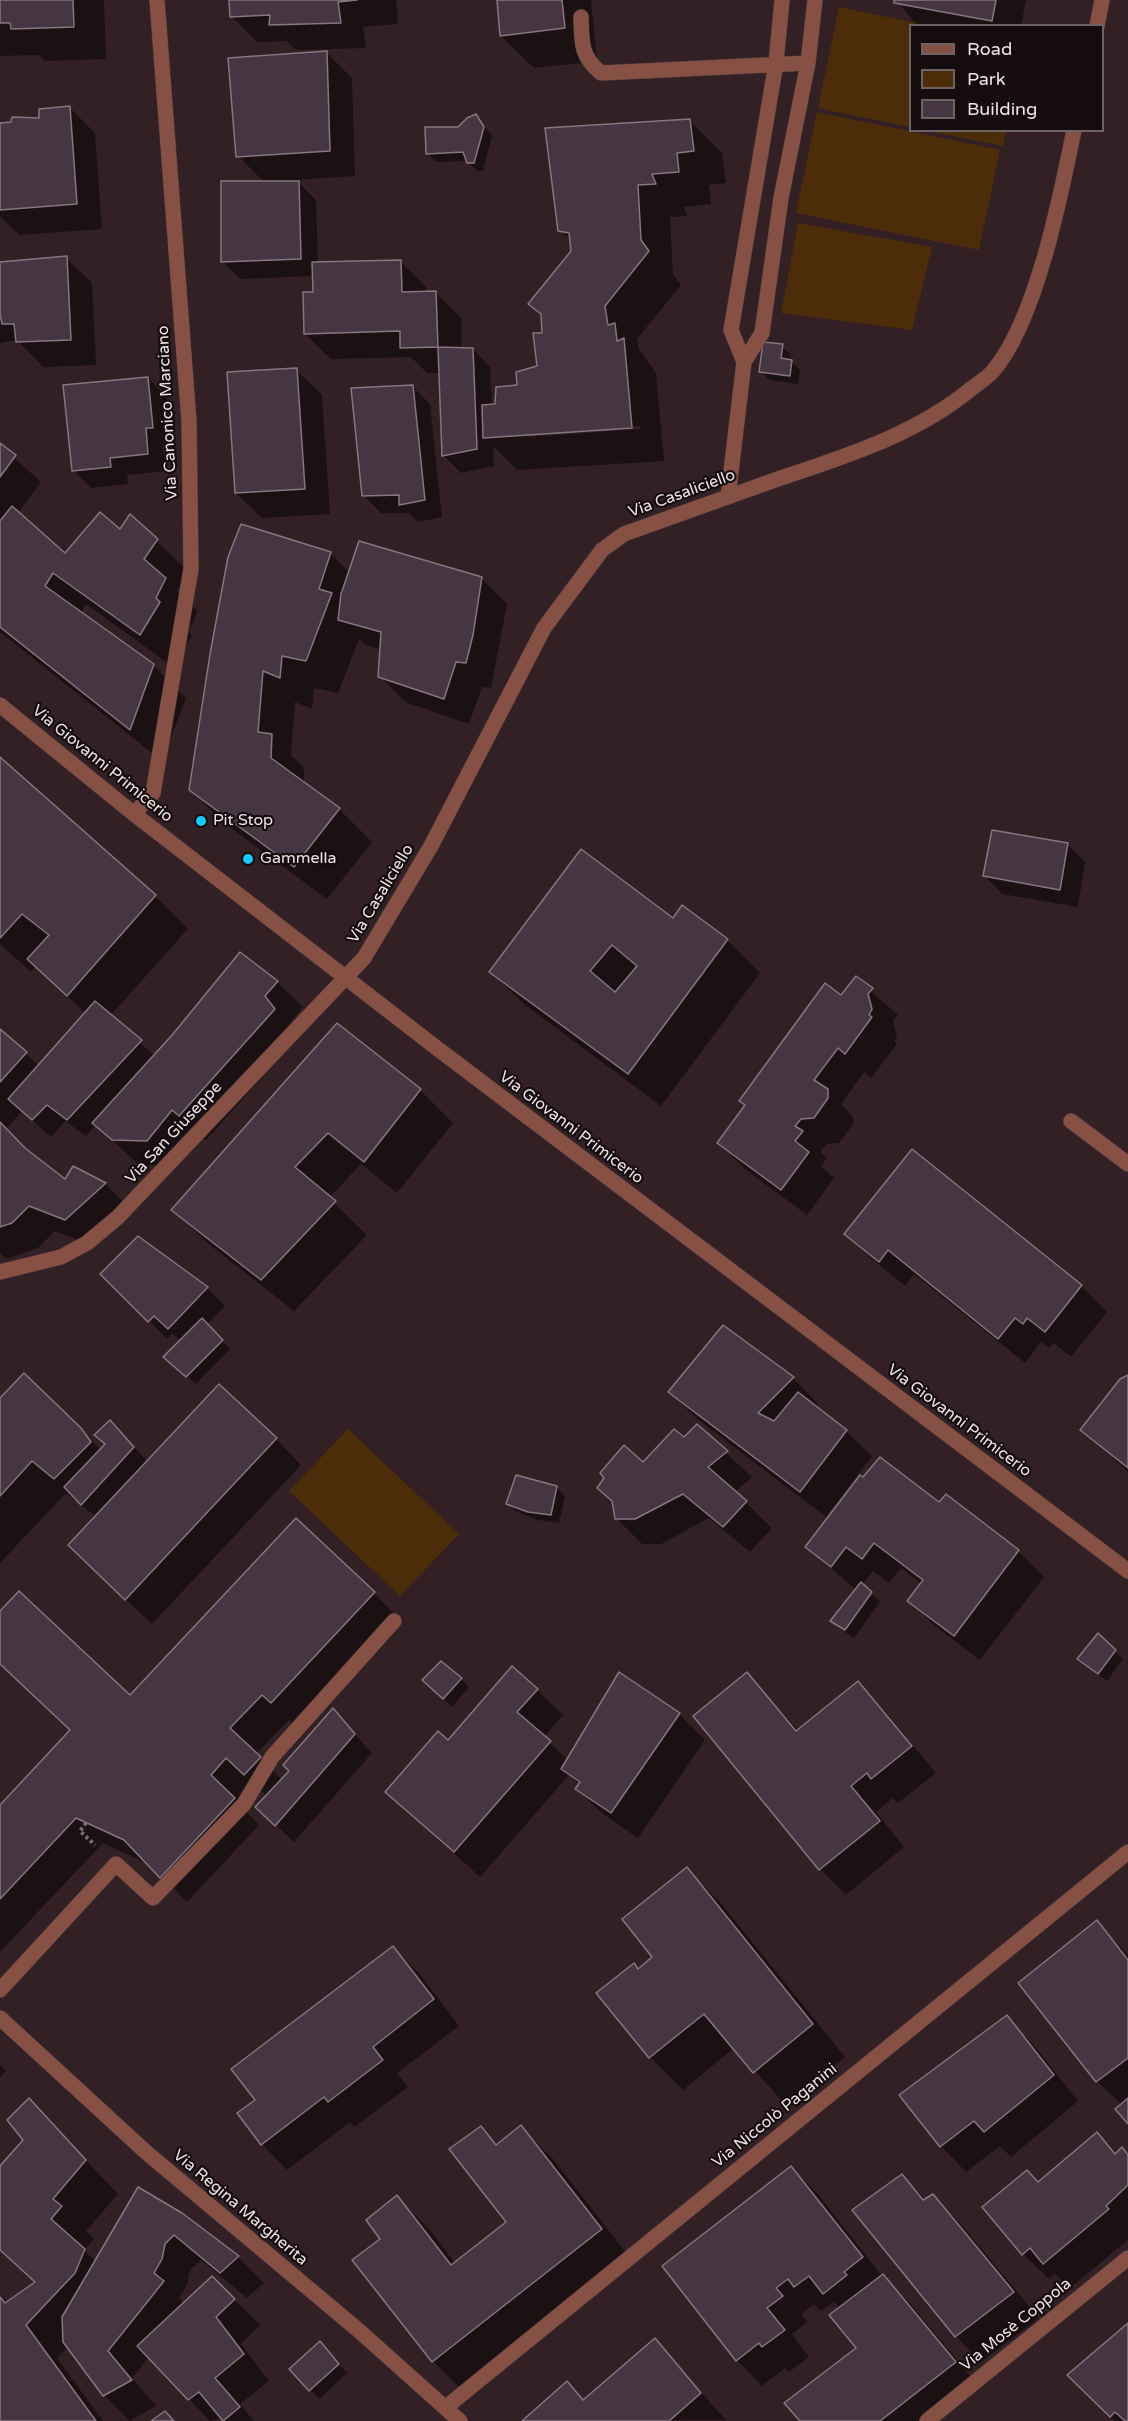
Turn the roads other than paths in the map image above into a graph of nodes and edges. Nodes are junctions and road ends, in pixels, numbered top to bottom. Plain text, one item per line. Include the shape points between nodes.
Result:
1 (157, 0) edge
2 (782, 0) edge
3 (815, 0) edge
4 (1102, 0) edge
5 (581, 17) dead end
6 (1097, 24) edge
7 (776, 63) junction
8 (808, 63) junction
9 (1074, 132) edge
10 (753, 196) junction
11 (781, 198) junction
12 (744, 362) junction
13 (729, 496) junction
14 (0, 705) edge
15 (134, 814) junction
16 (346, 977) junction
17 (1071, 1121) dead end
18 (1128, 1164) edge
19 (0, 1272) edge
20 (1128, 1571) edge
21 (394, 1621) dead end
22 (1128, 1852) edge
23 (0, 1990) edge
24 (0, 2018) edge
25 (1128, 2258) edge
26 (446, 2408) junction
27 (460, 2421) edge
28 (927, 2421) edge

1 - 15 street, Via Canonico Marciano via 189,421 190,569 153,793
2 - 7 street
3 - 8 street
4 - 6 street
5 - 7 street via 582,45 588,62 600,73
7 - 8 street
7 - 10 street
8 - 11 street
9 - 13 street, Via Casaliciello via 1059,205 1033,288 1016,334 993,371 957,401 908,430
10 - 11 street
10 - 12 street via 731,330
11 - 12 street via 762,333
12 - 13 street
13 - 16 street, Via Casaliciello via 624,534 602,550 543,628 431,846 364,958
14 - 15 street, Via Giovanni Primicerio
15 - 16 street, Via Giovanni Primicerio
16 - 19 street, Via San Giuseppe via 118,1217 87,1243 61,1257
16 - 20 street, Via Giovanni Primicerio
17 - 18 street
21 - 23 street via 272,1757 244,1804 153,1898 116,1864
22 - 26 street, Via Niccolò Paganini
24 - 26 street, Via Regina Margherita via 147,2153
25 - 28 street, Via Mosè Coppola
26 - 27 street, Via Regina Margherita

